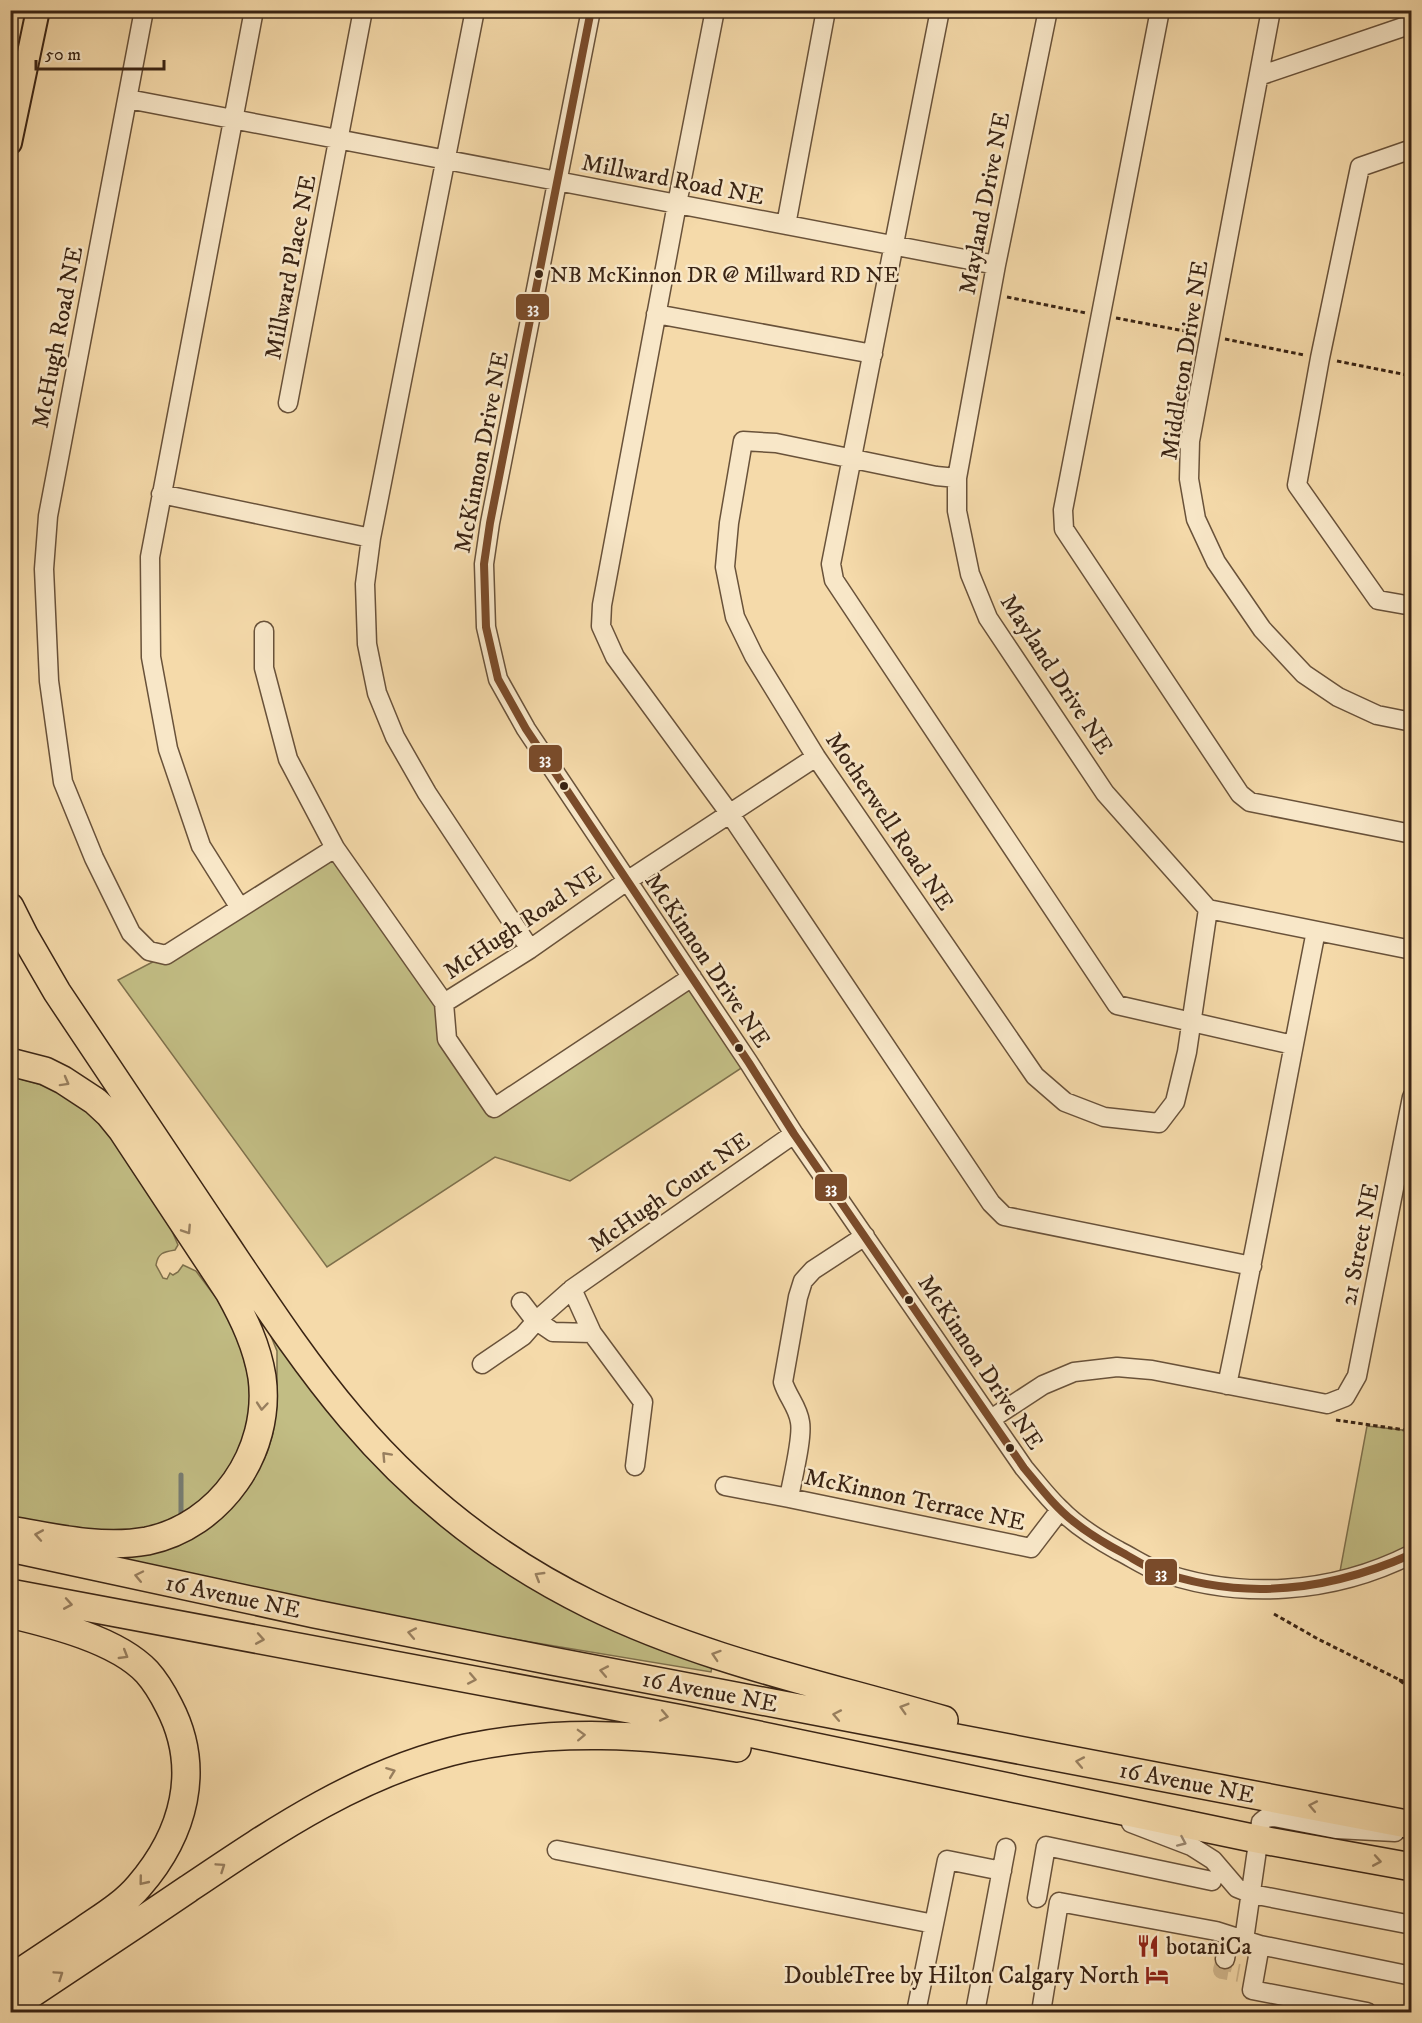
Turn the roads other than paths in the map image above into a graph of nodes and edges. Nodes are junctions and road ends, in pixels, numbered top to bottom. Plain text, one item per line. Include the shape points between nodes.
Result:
1 (38, 10) edge
2 (144, 10) edge
3 (254, 10) edge
4 (363, 10) edge
5 (476, 10) edge
6 (591, 10) edge
7 (715, 10) edge
8 (826, 10) edge
9 (940, 10) edge
10 (1048, 10) edge
11 (1160, 10) edge
12 (1271, 10) edge
13 (1412, 24) edge
14 (1259, 76) junction
15 (128, 99) junction
16 (233, 119) junction
17 (340, 139) junction
18 (10, 143) edge
19 (1412, 149) edge
20 (447, 160) junction
21 (559, 181) junction
22 (677, 204) junction
23 (786, 225) junction
24 (895, 245) junction
25 (996, 265) junction
26 (657, 314) junction
27 (873, 354) junction
28 (288, 403) dead end
29 (852, 460) junction
30 (957, 478) junction
31 (161, 494) junction
32 (371, 538) junction
33 (1412, 606) edge
34 (264, 631) dead end
35 (1412, 722) edge
36 (816, 757) junction
37 (730, 814) junction
38 (1412, 834) edge
39 (334, 848) junction
40 (627, 881) junction
41 (10, 907) edge
42 (240, 908) junction
43 (1208, 909) junction
44 (1316, 930) junction
45 (530, 949) junction
46 (1412, 950) edge
47 (692, 977) junction
48 (444, 1002) junction
49 (1192, 1023) junction
50 (1293, 1045) junction
51 (10, 1062) edge
52 (1412, 1097) edge
53 (794, 1134) junction
54 (865, 1236) junction
55 (1252, 1266) junction
56 (572, 1288) junction
57 (521, 1302) dead end
58 (537, 1320) junction
59 (592, 1333) junction
60 (482, 1364) dead end
61 (1227, 1385) junction
62 (991, 1419) junction
63 (635, 1466) dead end
64 (725, 1486) dead end
65 (789, 1498) junction
66 (1060, 1510) junction
67 (10, 1530) edge
68 (10, 1548) edge
69 (1412, 1554) edge
70 (10, 1593) edge
71 (10, 1614) edge
72 (1018, 1750) junction
73 (869, 1758) junction
74 (1068, 1800) junction
75 (1412, 1825) edge
76 (1412, 1834) edge
77 (1257, 1839) junction
78 (1006, 1848) dead end
79 (557, 1850) dead end
80 (1412, 1868) edge
81 (1002, 1871) junction
82 (1212, 1881) dead end
83 (1252, 1894) junction
84 (1037, 1898) dead end
85 (934, 1924) junction
86 (1412, 1925) edge
87 (1244, 1941) junction
88 (1225, 1959) dead end
89 (1412, 1976) edge
90 (10, 1979) edge
91 (10, 2008) edge
92 (1361, 2012) edge
93 (916, 2013) edge
94 (975, 2013) edge
95 (1041, 2013) edge

1 - 18 main road
2 - 15 street, McHugh Road NE
3 - 16 street
4 - 17 street
5 - 20 street
6 - 21 street, McKinnon Drive NE
7 - 22 street
8 - 23 street
9 - 24 street
10 - 25 street, Mayland Drive NE
11 - 38 street via 1063,510 1064,529 1240,794 1250,802
12 - 14 street, Middleton Drive NE
13 - 14 street
14 - 35 street, Middleton Drive NE via 1190,441 1189,479 1196,519 1216,562 1262,628 1304,674 1338,697 1377,715
15 - 16 street, Millward Road NE
15 - 42 street, McHugh Road NE via 48,516 44,569 49,681 63,782 131,933 149,951 166,954
16 - 17 street, Millward Road NE
16 - 31 street
17 - 20 street, Millward Road NE
17 - 28 street, Millward Place NE
19 - 33 street via 1360,167 1297,485 1378,600
20 - 21 street, Millward Road NE
20 - 32 street
21 - 22 street, Millward Road NE
21 - 40 street, McKinnon Drive NE via 490,523 484,564 486,627 498,679 520,719
22 - 23 street, Millward Road NE
22 - 26 street
23 - 24 street, Millward Road NE
24 - 25 street, Millward Road NE
24 - 27 street
25 - 30 street, Mayland Drive NE
26 - 27 street
26 - 37 street via 601,626 615,657
27 - 29 street
29 - 30 street, Motherwell Road NE
29 - 36 street, Motherwell Road NE via 776,443 743,441 729,523 725,567 735,616 754,656
29 - 49 street via 831,564 834,580 1117,1005
30 - 43 street, Mayland Drive NE via 957,511 970,574 988,618 1105,793
31 - 32 street
31 - 42 street via 150,557 151,657 168,748 201,846
32 - 45 street via 365,584 366,634 377,693 395,737 427,793
34 - 39 street via 264,668 288,759
36 - 37 street, McHugh Road NE
36 - 49 street, Motherwell Road NE via 1035,1076 1065,1102 1104,1118 1159,1123 1174,1102
37 - 40 street, McHugh Road NE
37 - 55 street via 991,1203 1004,1216
39 - 42 street, McHugh Road NE
39 - 48 street, McHugh Road NE
40 - 45 street, McHugh Road NE
40 - 47 street, McKinnon Drive NE
72 -> 41 highway via 955,1724 714,1655 633,1624 519,1564 438,1505 352,1419 295,1345 57,992
43 - 44 street
43 - 49 street, Motherwell Road NE
44 - 46 street
44 - 50 street
45 - 48 street, McHugh Road NE
47 - 48 street via 494,1108 447,1039
47 - 53 street, McKinnon Drive NE
49 - 50 street
50 - 55 street
51 -> 67 highway via 45,1071 79,1089 96,1101 122,1130 229,1292 250,1334 263,1397 255,1443 241,1475 228,1494 188,1527 166,1536 120,1544
52 - 61 street, 21 Street NE via 1357,1376 1345,1397 1327,1404
53 - 54 street, McKinnon Drive NE
53 - 56 street, McHugh Court NE
54 - 62 street, McKinnon Drive NE
54 - 65 street, McKinnon Terrace NE via 813,1270 803,1281 798,1297 783,1382 800,1422
55 - 61 street
56 - 58 street, McHugh Court NE
56 - 59 street
57 - 58 street
58 - 59 street via 554,1332
58 - 60 street, McHugh Court NE via 523,1336
59 - 63 street via 644,1402
61 - 62 street via 1117,1367 1074,1372 1043,1385
62 - 66 street, McKinnon Drive NE via 1024,1468
64 - 65 street
65 - 66 street, McKinnon Terrace NE via 1031,1548
66 - 69 street, McKinnon Drive NE via 1105,1543 1153,1569 1210,1585 1271,1589 1315,1586 1366,1574
72 -> 68 highway, 16 Avenue NE via 315,1614
70 -> 73 highway, 16 Avenue NE
71 -> 90 highway via 85,1636 147,1671 180,1729 186,1777 177,1826 138,1887 122,1904
75 -> 72 highway, 16 Avenue NE
73 - 74 highway, 16 Avenue NE
91 -> 73 highway via 286,1826 355,1786 429,1758 531,1737 594,1735 691,1741 790,1756
74 - 77 highway, 16 Avenue NE
74 -> 83 street via 1191,1846 1213,1860 1237,1888
76 - 77 street via 1336,1829 1274,1817 1261,1822
77 -> 80 highway, 16 Avenue NE
77 - 83 street
78 - 81 street
79 - 85 street
81 - 85 street via 947,1860
81 - 94 street
82 - 84 street via 1046,1846
83 - 86 street
83 - 87 street
85 - 93 street
87 - 88 street
87 - 89 street
87 - 92 street via 1252,1990
87 - 95 street via 1216,1931 1059,1902

